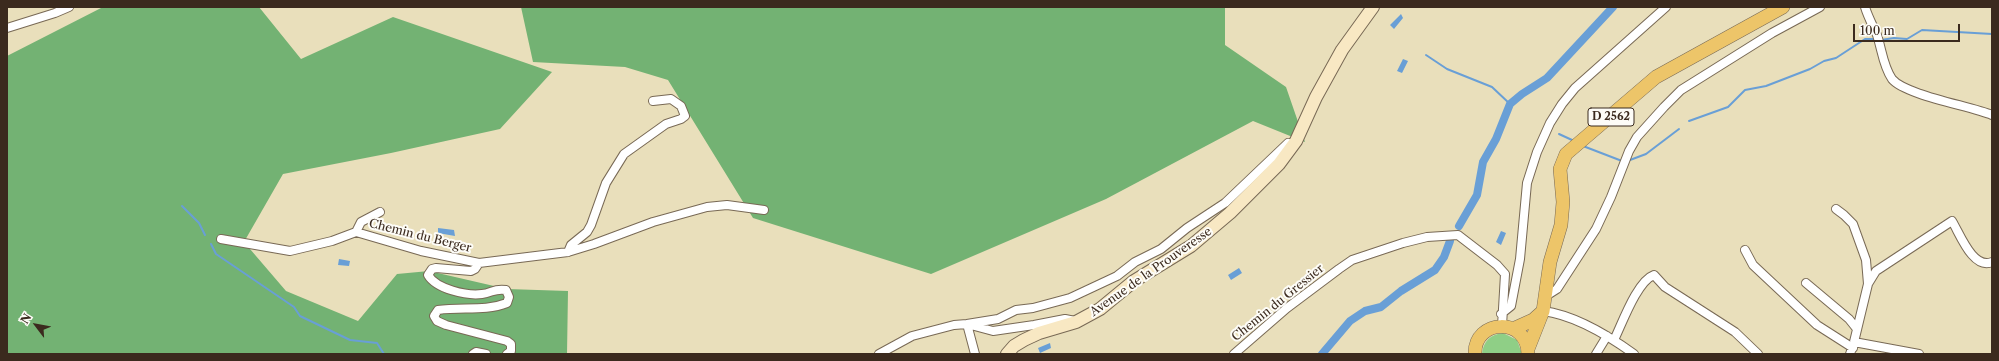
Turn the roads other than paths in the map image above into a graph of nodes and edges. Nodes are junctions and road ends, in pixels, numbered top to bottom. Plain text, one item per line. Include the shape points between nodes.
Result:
1 (69, 7) edge
2 (1373, 7) edge
3 (1666, 7) edge
4 (1783, 7) edge
5 (1820, 7) edge
6 (1865, 7) edge
7 (7, 28) edge
8 (653, 101) dead end
9 (1992, 115) edge
10 (1304, 124) junction
11 (1836, 209) dead end
12 (764, 210) dead end
13 (380, 212) dead end
14 (356, 232) junction
15 (222, 239) dead end
16 (1745, 250) dead end
17 (568, 252) junction
18 (1992, 262) edge
19 (479, 263) junction
20 (1806, 283) dead end
21 (1868, 284) junction
22 (1546, 296) junction
23 (1543, 311) junction
24 (1076, 322) junction
25 (1506, 323) junction
26 (967, 324) junction
27 (1858, 329) junction
28 (1606, 336) junction
29 (1614, 340) junction
30 (1852, 348) edge
31 (1528, 351) edge
32 (1474, 353) edge
33 (473, 354) edge
34 (486, 354) edge
35 (507, 354) edge
36 (879, 354) edge
37 (975, 354) edge
38 (1007, 354) edge
39 (1234, 354) edge
40 (1596, 354) edge
41 (1634, 354) edge
42 (1758, 354) edge
43 (1919, 354) edge

1 - 7 street
2 - 10 main road, Avenue de la Prouveresse via 1342,50
3 - 25 street via 1575,88 1550,123 1527,183 1520,259
4 - 22 main road, D 2562 via 1656,77 1571,148 1562,160 1560,169 1562,213 1550,262
5 - 22 street via 1681,90 1637,137 1596,229 1557,289
6 - 9 street via 1877,36 1886,70 1893,80 1901,86 1938,100
8 - 17 street via 671,99 681,106 685,116 681,120 666,124 624,154 606,183 587,232 571,245
10 - 24 main road, Avenue de la Prouveresse via 1296,141 1279,164 1211,230 1134,281 1100,309
10 - 26 street via 1278,154 1224,203 1161,249 1135,262 1117,276 1070,298 1016,310 998,319
11 - 21 street via 1853,224 1866,260
12 - 17 street via 727,206 707,207 653,222
13 - 14 street via 361,222
14 - 15 street, Chemin du Berger via 332,241 290,251
14 - 19 street, Chemin du Berger via 421,251
16 - 30 street via 1753,265 1817,325
17 - 19 street
18 - 21 street via 1978,262 1952,220 1876,271
19 - 35 street, Chemin du Berger via 471,271 436,268 428,275 436,283 468,293 482,294 497,289 506,290 509,297 507,303 497,307 469,310 438,310 434,316 437,321 446,325 507,341 511,344 511,351
20 - 27 street
21 - 27 street
22 - 23 main road, D 2562
23 - 25 main road via 1533,320
23 - 28 street via 1558,313
23 - 31 main road, D 2562
24 - 26 street via 1065,319 993,330
24 - 38 main road, Avenue de la Prouveresse via 1039,333 1014,346
25 - 31 main road via 1525,340
25 - 32 main road via 1481,336
25 - 39 street, Chemin du Gressier via 1504,274 1497,266 1458,235 1427,237 1352,260 1287,308
26 - 36 street via 912,336
26 - 37 street
27 - 30 street
28 - 29 street
28 - 40 street
29 - 41 street
29 - 42 street via 1640,288 1654,275 1665,287 1735,332
30 - 43 street
33 - 34 street

